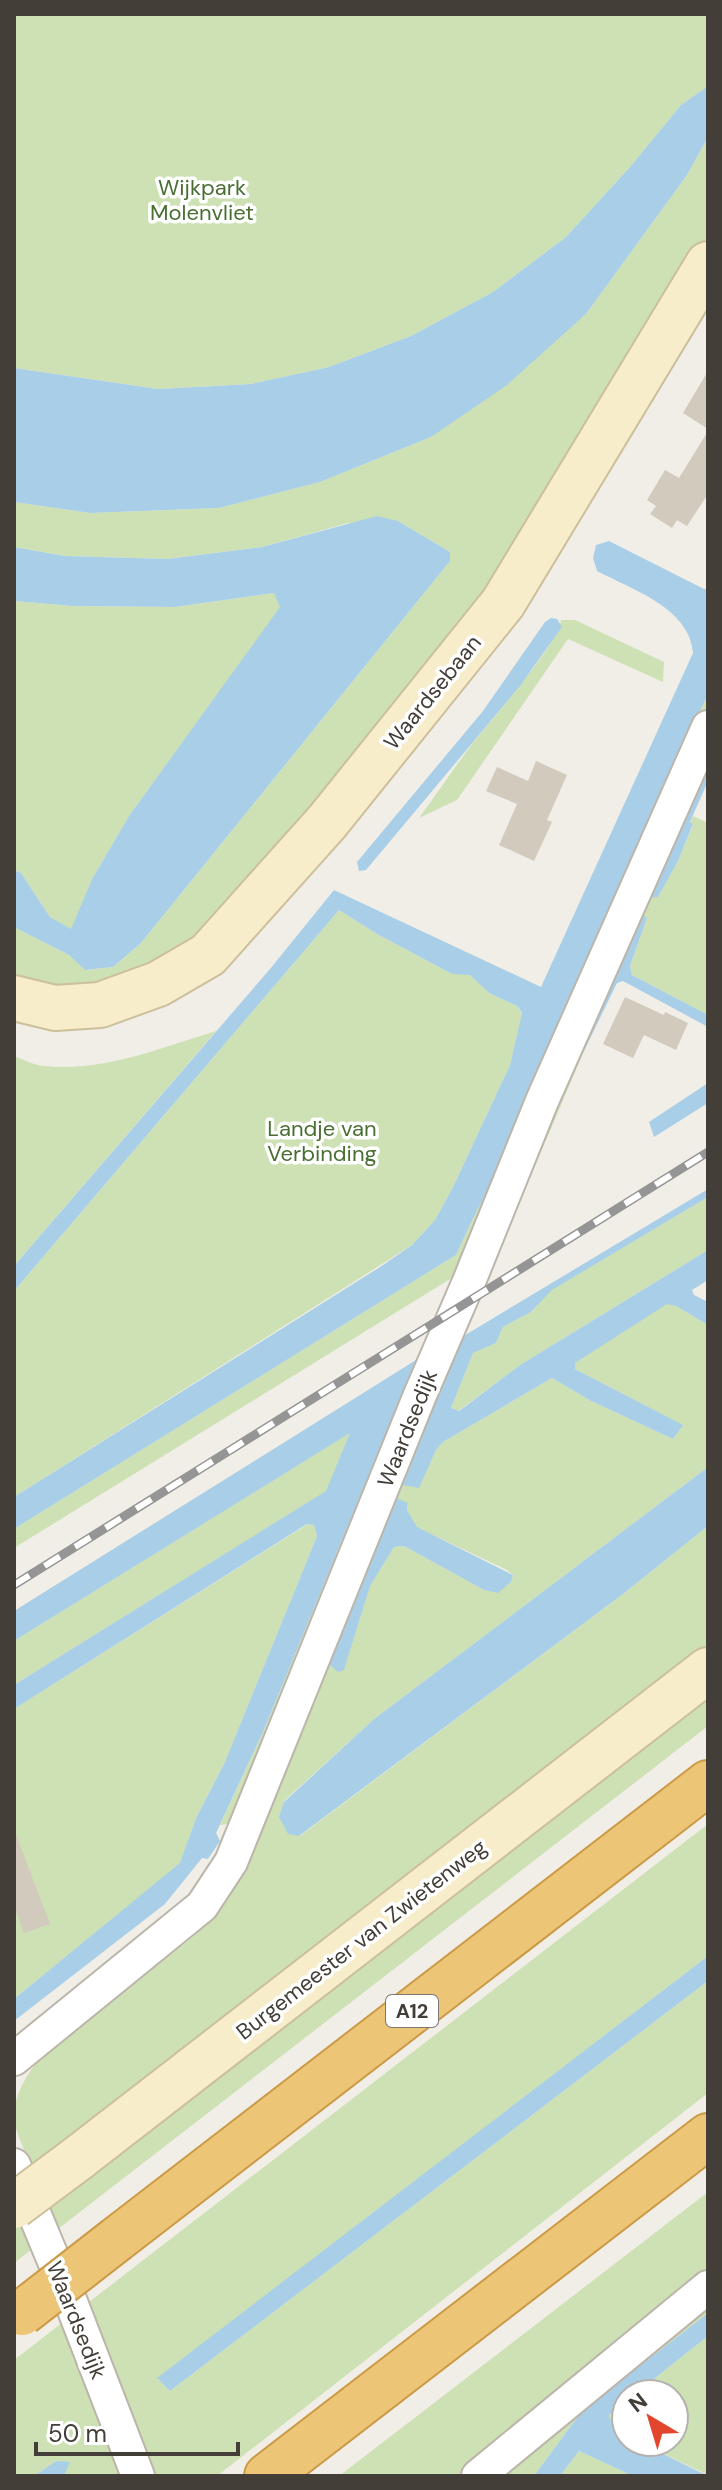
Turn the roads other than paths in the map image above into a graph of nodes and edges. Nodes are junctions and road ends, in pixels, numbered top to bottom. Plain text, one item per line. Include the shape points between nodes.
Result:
1 (708, 264) edge
2 (708, 727) edge
3 (35, 1003) edge
4 (708, 1670) edge
5 (708, 1783) edge
6 (14, 2059) edge
7 (708, 2136) edge
8 (14, 2165) edge
9 (14, 2206) edge
10 (708, 2287) edge
11 (18, 2316) edge
12 (138, 2476) edge
13 (267, 2476) edge
14 (478, 2476) edge

1 - 3 street, Waardsebaan via 503,603 327,822 208,955 158,984 100,1005
2 - 6 street, Waardsedijk via 542,1101 231,1862 202,1906
4 - 9 street, Burgemeester van Zwietenweg, bridge
5 - 11 highway, A12, bridge
7 - 13 highway
8 - 12 street, Waardsedijk
10 - 14 street

